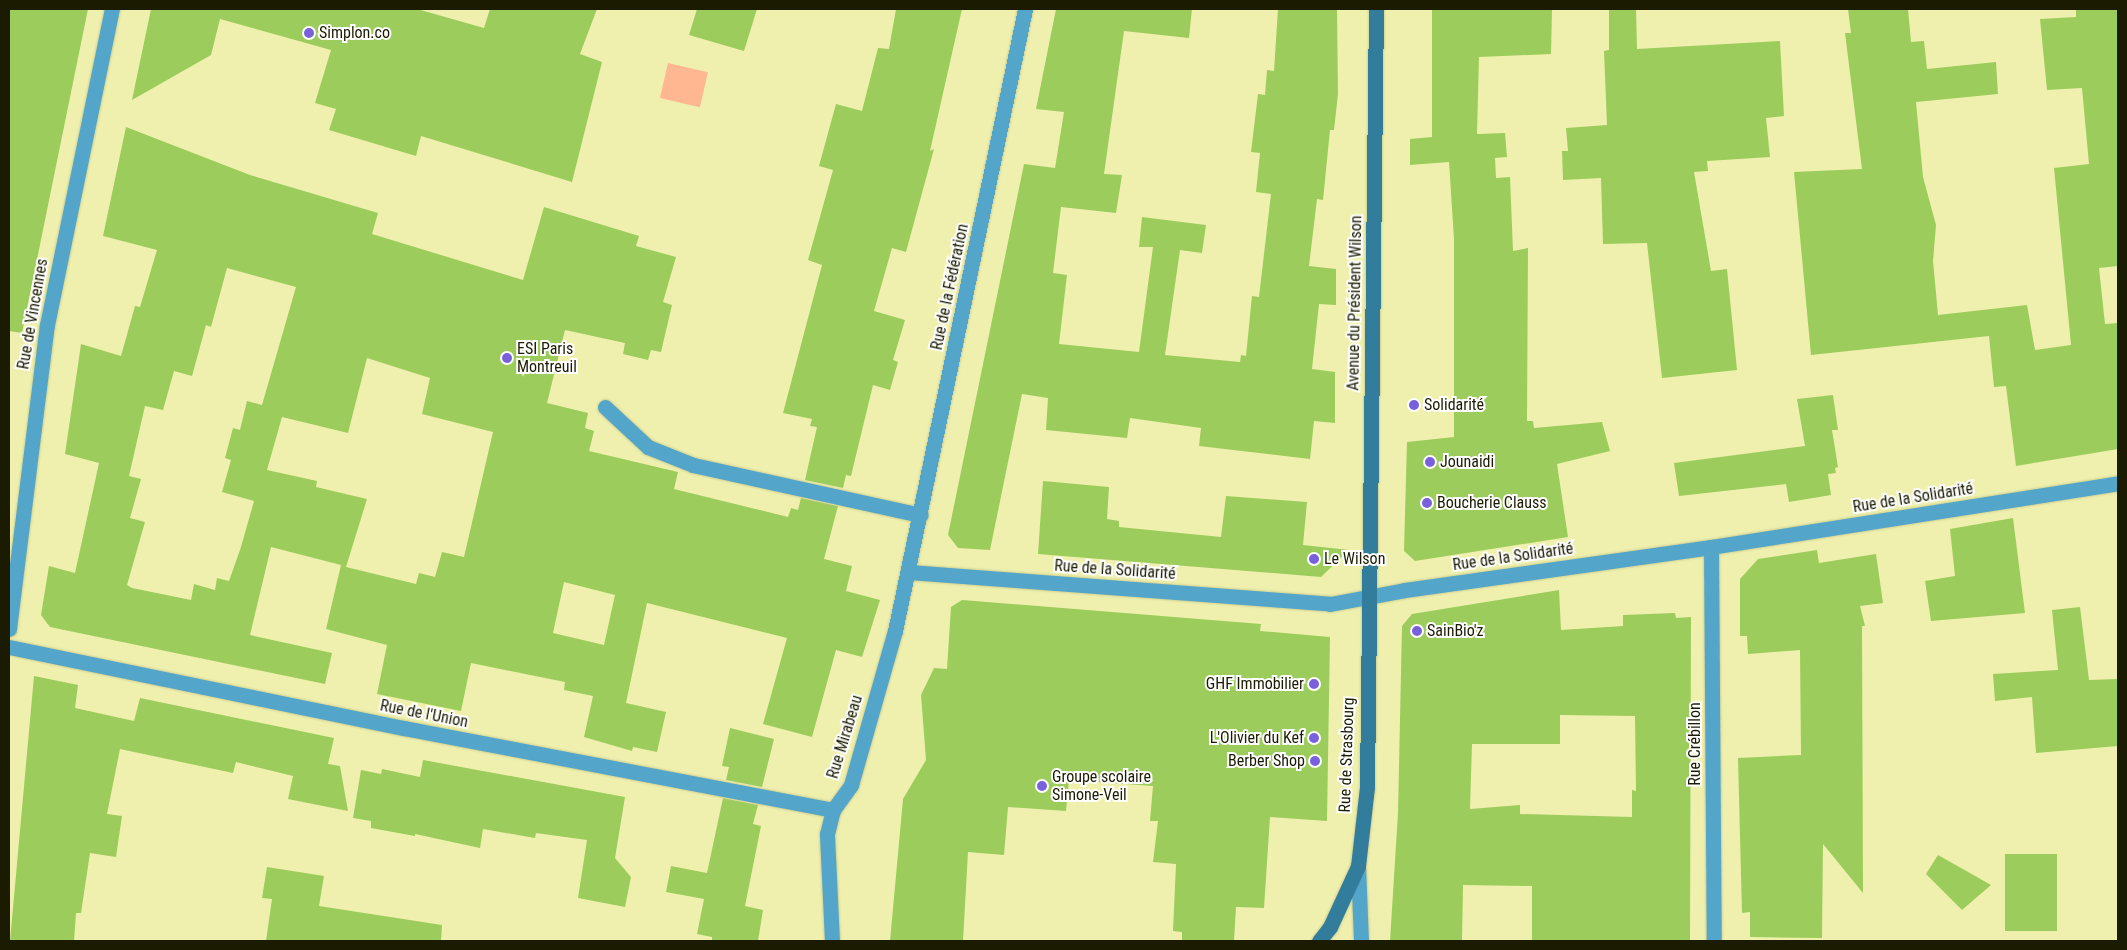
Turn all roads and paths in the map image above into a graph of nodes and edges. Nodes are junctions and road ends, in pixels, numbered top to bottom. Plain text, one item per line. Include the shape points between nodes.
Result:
1 (112, 9) edge
2 (1024, 9) edge
3 (1376, 9) edge
4 (605, 407) dead end
5 (2118, 483) edge
6 (921, 515) junction
7 (1711, 547) junction
8 (909, 572) junction
9 (1368, 599) junction
10 (9, 629) edge
11 (9, 647) edge
12 (833, 810) junction
13 (1358, 866) junction
14 (832, 941) edge
15 (1319, 941) edge
16 (1361, 941) edge
17 (1714, 941) edge

1 - 10 street, Rue de Vincennes via 47,325
2 - 6 street, Rue de la Fédération
3 - 9 street, Avenue du Président Wilson
4 - 6 street via 648,447 693,465
5 - 7 street, Rue de la Solidarité
6 - 8 street, Rue de la Fédération
7 - 9 street, Rue de la Solidarité via 1405,590
7 - 17 street, Rue Crébillon
8 - 9 street, Rue de la Solidarité via 1330,604
8 - 12 street, Rue Mirabeau via 851,785
9 - 13 street, Rue de Strasbourg via 1367,786
11 - 12 street, Rue de l'Union via 404,728
12 - 14 street, Rue Mirabeau via 827,834
13 - 15 street via 1330,927
13 - 16 street, Rue de Strasbourg

